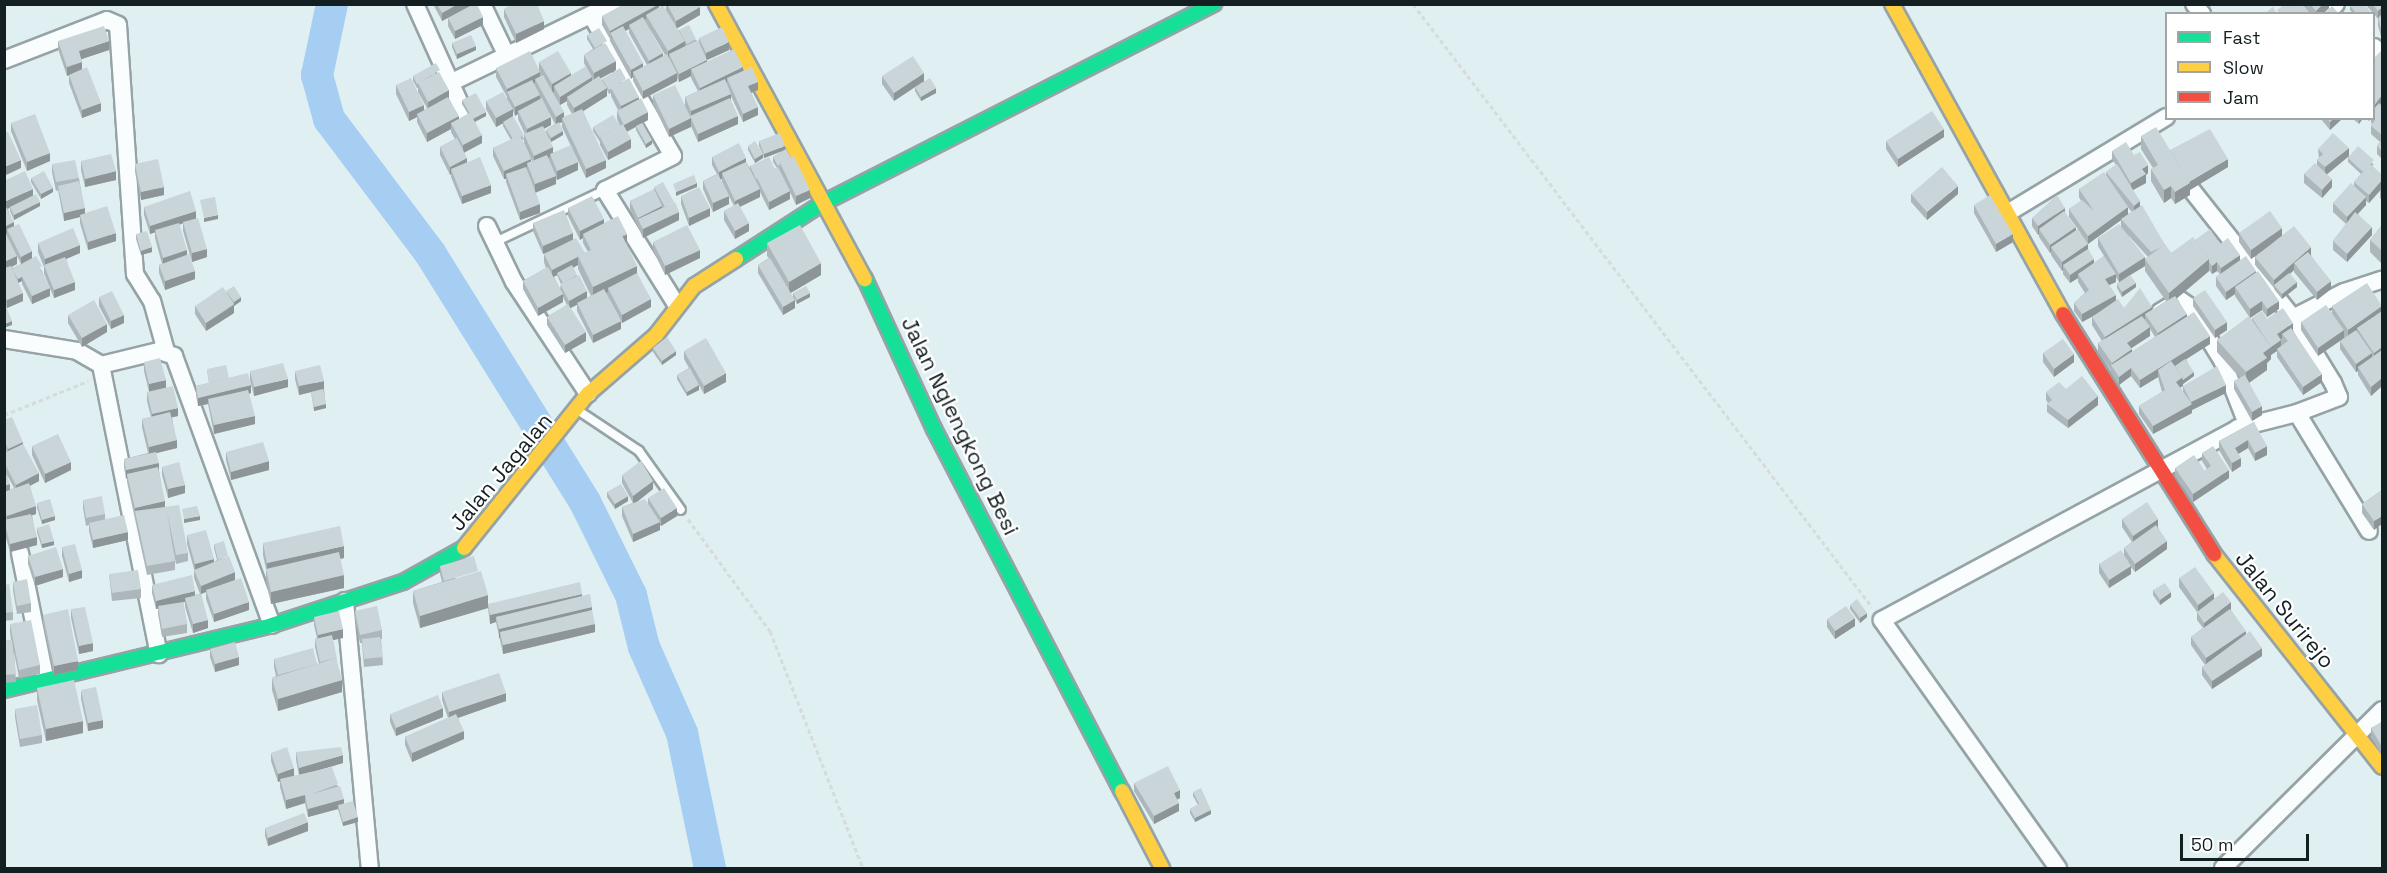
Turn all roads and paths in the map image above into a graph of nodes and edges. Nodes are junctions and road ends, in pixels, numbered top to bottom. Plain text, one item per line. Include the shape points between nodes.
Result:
1 (415, 4) edge
2 (482, 4) edge
3 (613, 4) edge
4 (716, 4) edge
5 (1214, 4) edge
6 (1413, 4) edge
7 (1892, 4) edge
8 (591, 15) junction
9 (507, 54) junction
10 (4, 60) edge
11 (450, 83) junction
12 (466, 117) edge
13 (2165, 118) edge
14 (2150, 125) junction
15 (605, 190) junction
16 (823, 202) junction
17 (2006, 214) junction
18 (487, 226) dead end
19 (495, 242) junction
20 (2382, 280) edge
21 (676, 304) junction
22 (2293, 318) junction
23 (2147, 321) edge
24 (4, 339) edge
25 (2108, 345) edge
26 (166, 351) junction
27 (2088, 357) junction
28 (102, 370) junction
29 (588, 394) junction
30 (579, 411) junction
31 (2297, 413) junction
32 (4, 415) edge
33 (2247, 424) junction
34 (2163, 473) junction
35 (681, 510) joint
36 (2369, 531) dead end
37 (20, 553) dead end
38 (345, 601) junction
39 (1882, 620) junction
40 (272, 625) junction
41 (159, 654) junction
42 (46, 682) junction
43 (4, 690) edge
44 (2382, 710) edge
45 (2360, 733) junction
46 (2382, 767) edge
47 (370, 868) edge
48 (863, 868) edge
49 (1162, 868) edge
50 (2058, 868) edge
51 (2223, 868) edge

1 - 11 street
2 - 9 street
3 - 8 street
4 - 16 street, Jalan Nglengkong Besi
5 - 16 street, Jalan Jagalan
6 - 39 path
7 - 17 street, Jalan Surirejo
8 - 9 street
8 - 15 street via 674,156
9 - 11 street
10 - 26 street via 107,20 118,25 135,274 152,301
11 - 12 street
13 - 14 street
14 - 17 street
14 - 22 street via 2196,202
15 - 19 lane
15 - 21 street
16 - 21 street, Jalan Jagalan via 694,286
16 - 49 street, Jalan Nglengkong Besi
17 - 27 street, Jalan Surirejo
18 - 19 street
19 - 29 street via 514,282
20 - 22 street via 2344,292
21 - 29 street, Jalan Jagalan via 656,335
22 - 31 street via 2339,394
23 - 33 street via 2180,300 2186,303 2223,362
24 - 28 street via 77,351
25 - 27 street
26 - 28 street
26 - 40 street via 174,356
27 - 34 street, Jalan Surirejo
28 - 32 path
28 - 41 street
29 - 30 street, Jalan Jagalan
30 - 35 lane via 639,451
30 - 38 street, Jalan Jagalan via 461,552 403,582
31 - 33 street
31 - 36 street
33 - 34 street
34 - 39 street
34 - 45 street, Jalan Surirejo via 2199,535 2260,618
35 - 48 path via 770,631
37 - 42 street
38 - 40 street, Jalan Jagalan
38 - 47 street
39 - 50 street
40 - 41 street, Jalan Jagalan
41 - 42 street, Jalan Jagalan
42 - 43 street, Jalan Jagalan
44 - 45 street
45 - 46 street, Jalan Surirejo
45 - 51 street

